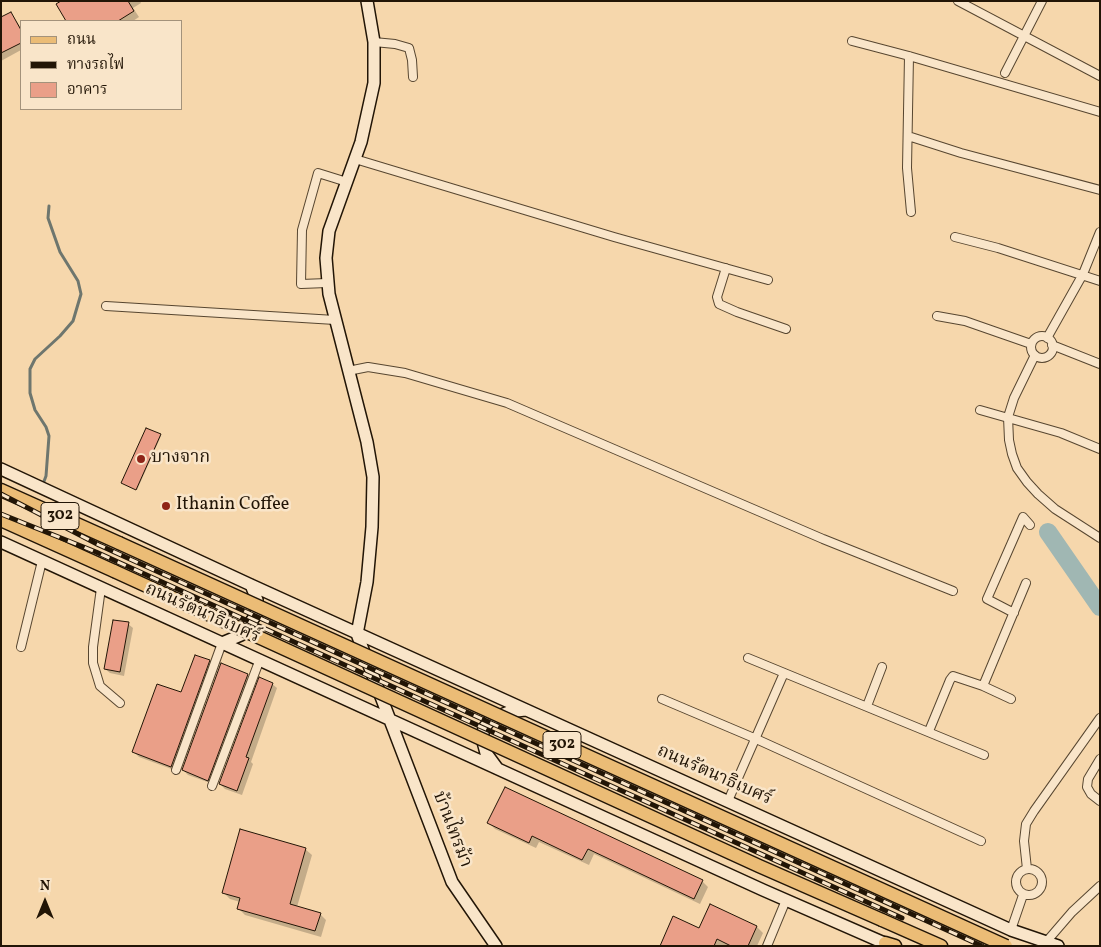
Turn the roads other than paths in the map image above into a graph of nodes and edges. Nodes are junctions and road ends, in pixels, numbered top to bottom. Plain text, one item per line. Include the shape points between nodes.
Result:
1 (367, 1) edge
2 (958, 1) edge
3 (1042, 1) edge
4 (1023, 36) junction
5 (852, 41) dead end
6 (374, 42) junction
7 (909, 56) junction
8 (1005, 73) dead end
9 (1100, 76) edge
10 (413, 77) dead end
11 (1100, 112) edge
12 (908, 136) junction
13 (355, 159) junction
14 (347, 182) junction
15 (1100, 190) edge
16 (911, 212) dead end
17 (1100, 232) edge
18 (955, 237) dead end
19 (726, 268) junction
20 (1083, 274) junction
21 (768, 280) dead end
22 (1100, 281) edge
23 (327, 283) junction
24 (106, 306) dead end
25 (937, 316) dead end
26 (335, 320) junction
27 (786, 329) dead end
28 (1047, 338) junction
29 (1031, 344) junction
30 (1052, 345) junction
31 (1035, 355) junction
32 (1100, 364) edge
33 (348, 370) junction
34 (980, 410) dead end
35 (1008, 417) junction
36 (1100, 448) edge
37 (1, 469) edge
38 (1, 490) edge
39 (1, 520) edge
40 (1030, 525) dead end
41 (1100, 538) edge
42 (1, 542) edge
43 (42, 561) junction
44 (1026, 583) dead end
45 (251, 585) junction
46 (101, 588) junction
47 (953, 591) dead end
48 (1014, 613) junction
49 (357, 634) junction
50 (222, 643) junction
51 (21, 647) dead end
52 (748, 658) dead end
53 (260, 659) junction
54 (882, 667) dead end
55 (784, 673) junction
56 (983, 686) junction
57 (662, 699) dead end
58 (1011, 699) dead end
59 (120, 703) dead end
60 (867, 706) junction
61 (525, 710) junction
62 (388, 718) junction
63 (1100, 718) edge
64 (929, 731) junction
65 (754, 738) junction
66 (984, 755) dead end
67 (1100, 759) edge
68 (498, 769) junction
69 (176, 770) dead end
70 (212, 786) dead end
71 (728, 801) junction
72 (1100, 801) edge
73 (981, 841) dead end
74 (1027, 869) junction
75 (1100, 886) edge
76 (1023, 895) junction
77 (786, 900) junction
78 (1011, 930) junction
79 (1047, 941) junction
80 (890, 945) edge
81 (496, 946) edge
82 (767, 946) edge
83 (941, 946) edge
84 (1006, 946) edge
85 (1058, 946) edge

1 - 6 main road
2 - 4 street
3 - 4 street
4 - 8 street
4 - 9 street
5 - 7 street
6 - 10 street via 409,48
6 - 13 main road via 374,83
7 - 11 street
7 - 12 street
12 - 15 street
12 - 16 street
13 - 14 main road
13 - 19 street
14 - 23 main road via 329,231
14 - 23 street via 318,173 302,230 300,284
17 - 20 street
18 - 20 street
19 - 21 street
19 - 27 street via 717,297 720,304
20 - 22 street
20 - 28 street
23 - 26 main road
24 - 26 street
25 - 29 street via 965,321
26 - 33 main road
28 - 29 street via 1038,337
28 - 30 street
29 - 31 street
30 - 31 street via 1045,357
30 - 32 street
31 - 35 street
33 - 47 street via 368,367 405,373 506,403
33 - 49 main road via 367,442 373,487 367,582
34 - 35 street
35 - 36 street
35 - 41 street via 1012,454 1027,482 1055,509
37 - 45 main road, ถนนรัตนาธิเบศร์ / 302
38 - 84 main road, ถนนรัตนาธิเบศร์ / 302, bridge
39 - 83 main road, ถนนรัตนาธิเบศร์ / 302, bridge
40 - 48 street via 1023,517 987,599
42 - 43 main road, ถนนรัตนาธิเบศร์
43 - 46 main road, ถนนรัตนาธิเบศร์
43 - 51 street
44 - 48 street
45 - 49 main road, ถนนรัตนาธิเบศร์ / 302
45 - 50 main road via 258,600 256,615 241,635
46 - 50 main road, ถนนรัตนาธิเบศร์
46 - 59 street via 93,663 100,686
48 - 56 street
49 - 61 main road, ถนนรัตนาธิเบศร์ / 302
49 - 62 main road
50 - 53 main road, ถนนรัตนาธิเบศร์
50 - 69 street
52 - 55 street
53 - 62 main road, ถนนรัตนาธิเบศร์
53 - 70 street
54 - 60 street
55 - 60 street
55 - 65 street
56 - 58 street
56 - 64 street via 953,676
57 - 65 street
60 - 64 street
61 - 68 main road via 491,719 484,728 482,738 486,753
61 - 71 main road, ถนนรัตนาธิเบศร์ / 302
62 - 68 main road, ถนนรัตนาธิเบศร์
62 - 81 main road, บ้านไทรม้า via 452,882
63 - 74 street via 1026,824
64 - 66 street
65 - 71 street
65 - 73 street
67 - 72 street via 1088,780 1088,787
68 - 77 main road, ถนนรัตนาธิเบศร์
71 - 78 main road, ถนนรัตนาธิเบศร์ / 302
74 - 76 street via 1020,872 1015,882
74 - 76 street via 1039,873 1042,882 1034,895
75 - 79 street
76 - 78 street
77 - 80 main road, ถนนรัตนาธิเบศร์
77 - 82 street
78 - 79 main road, ถนนรัตนาธิเบศร์ / 302
79 - 85 main road, ถนนรัตนาธิเบศร์ / 302

